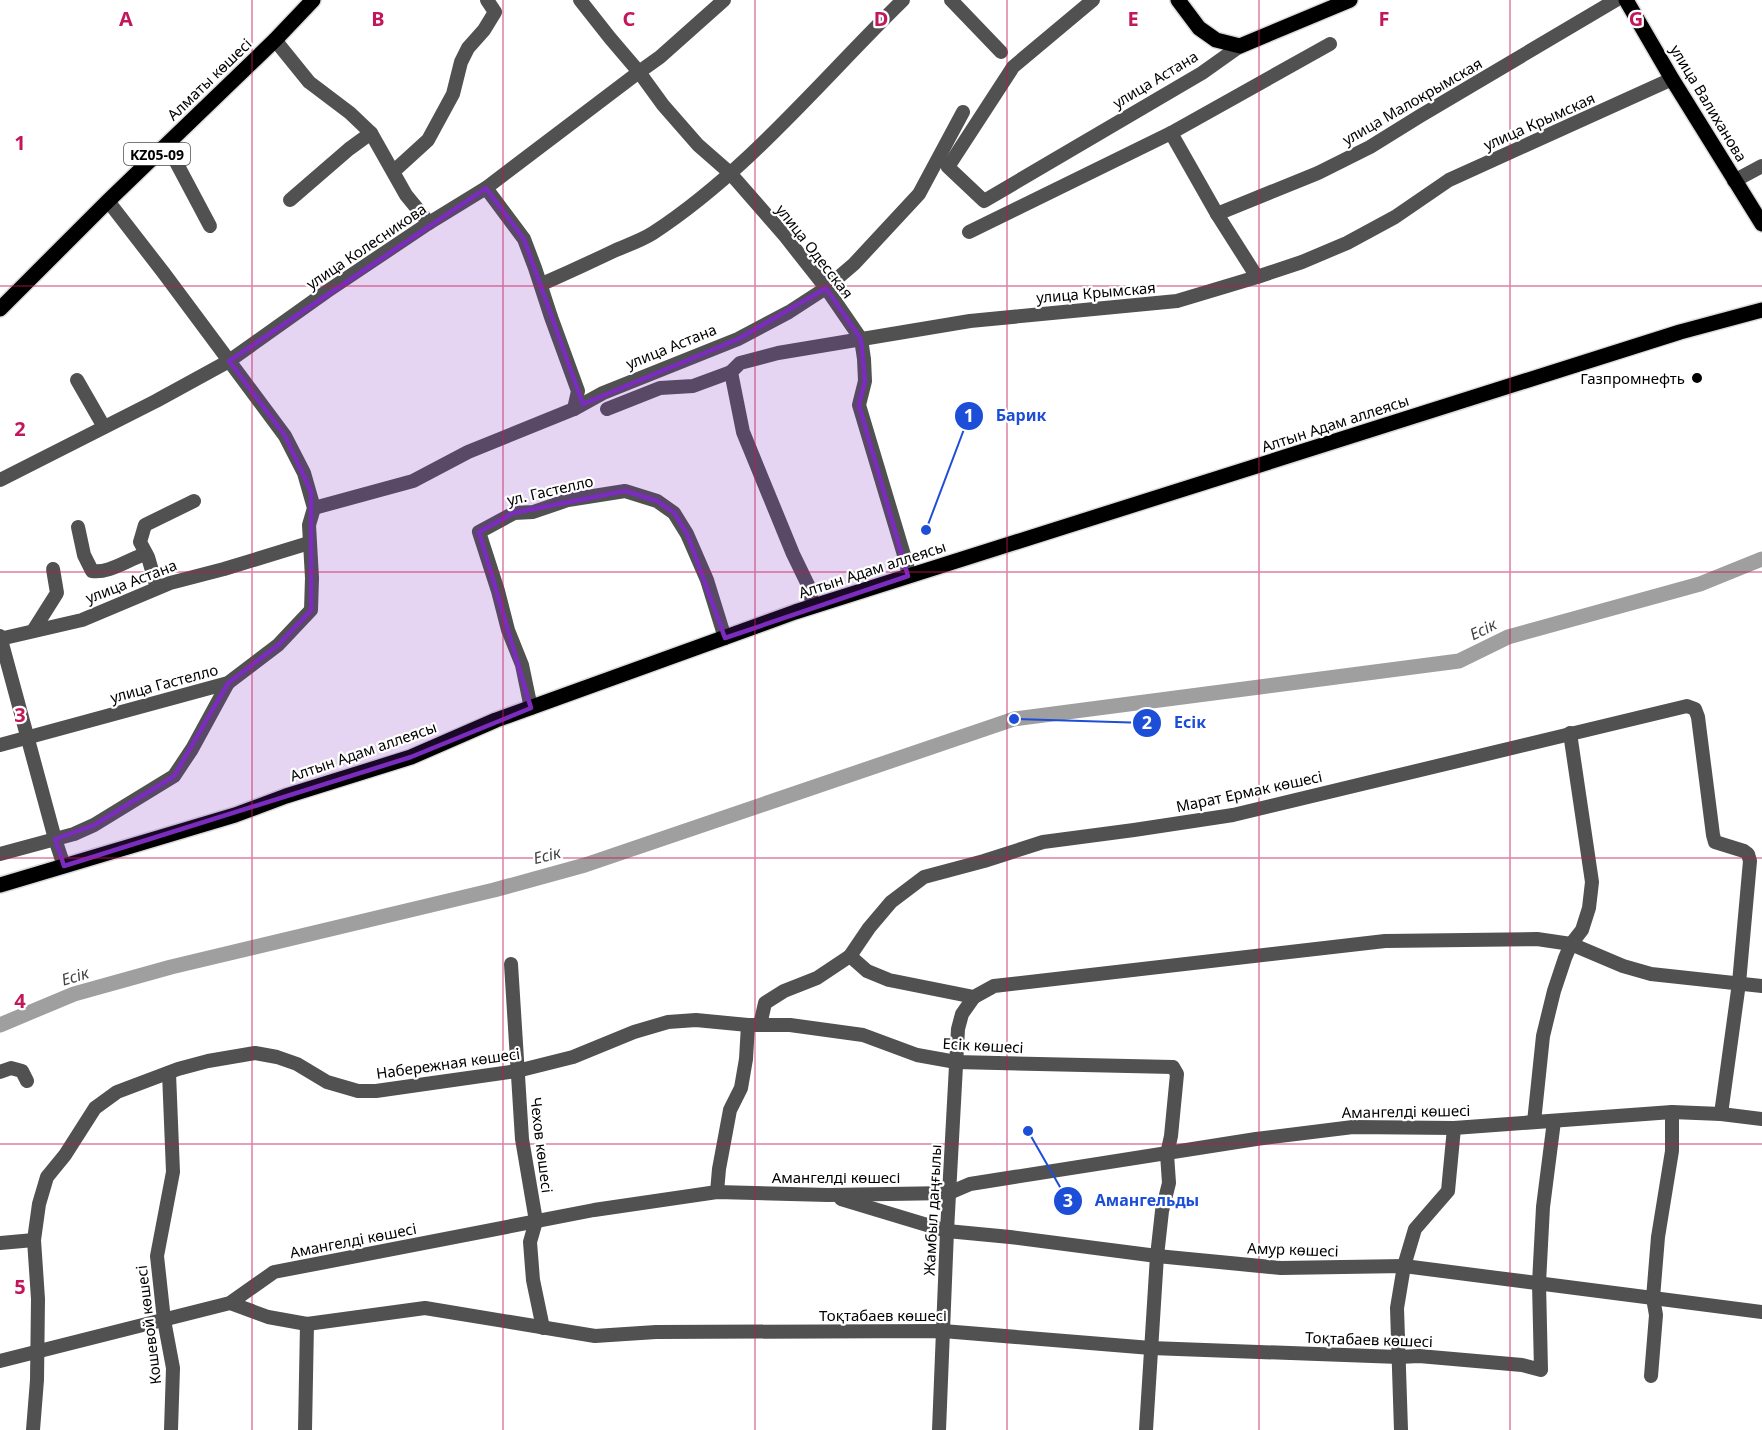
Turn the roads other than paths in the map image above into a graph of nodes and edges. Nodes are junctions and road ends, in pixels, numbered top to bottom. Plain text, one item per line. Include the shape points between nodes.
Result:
1 (313, 0) edge
2 (487, 0) edge
3 (580, 0) edge
4 (724, 0) edge
5 (903, 0) edge
6 (951, 0) edge
7 (1093, 0) edge
8 (1178, 0) edge
9 (1350, 0) edge
10 (1616, 0) edge
11 (1626, 0) edge
12 (275, 40) junction
13 (1330, 44) dead end
14 (1240, 46) junction
15 (1001, 52) dead end
16 (639, 72) junction
17 (1672, 79) junction
18 (963, 112) dead end
19 (1171, 133) junction
20 (371, 134) junction
21 (167, 145) junction
22 (1762, 166) edge
23 (394, 171) junction
24 (730, 173) junction
25 (1734, 181) junction
26 (486, 188) junction
27 (290, 200) dead end
28 (108, 201) junction
29 (1217, 214) junction
30 (429, 223) junction
31 (1762, 224) edge
32 (210, 226) dead end
33 (969, 232) dead end
34 (1257, 277) junction
35 (542, 284) junction
36 (826, 288) junction
37 (0, 309) edge
38 (1759, 309) edge
39 (861, 339) junction
40 (230, 361) junction
41 (731, 372) junction
42 (77, 380) dead end
43 (607, 408) dead end
44 (574, 409) junction
45 (104, 427) junction
46 (0, 480) edge
47 (194, 501) dead end
48 (314, 508) junction
49 (78, 527) dead end
50 (309, 543) junction
51 (146, 554) junction
52 (53, 569) dead end
53 (908, 576) junction
54 (157, 588) junction
55 (813, 606) junction
56 (33, 631) junction
57 (0, 638) edge
58 (725, 638) junction
59 (228, 683) junction
60 (531, 708) junction
61 (1570, 733) junction
62 (28, 738) junction
63 (0, 745) edge
64 (55, 839) junction
65 (0, 854) edge
66 (64, 866) junction
67 (0, 885) edge
68 (1571, 944) junction
69 (850, 956) junction
70 (511, 964) dead end
71 (1739, 983) junction
72 (1762, 986) edge
73 (974, 997) junction
74 (754, 1025) junction
75 (956, 1062) junction
76 (517, 1071) junction
77 (0, 1072) edge
78 (169, 1073) junction
79 (27, 1081) dead end
80 (1672, 1112) junction
81 (1721, 1114) junction
82 (1762, 1119) edge
83 (1554, 1121) junction
84 (1534, 1122) junction
85 (1454, 1128) junction
86 (1167, 1154) junction
87 (717, 1192) junction
88 (949, 1193) junction
89 (828, 1195) junction
90 (536, 1221) junction
91 (947, 1231) junction
92 (34, 1240) junction
93 (0, 1243) edge
94 (1157, 1256) junction
95 (1404, 1266) junction
96 (1539, 1283) junction
97 (1653, 1298) junction
98 (230, 1303) junction
99 (1762, 1312) edge
100 (164, 1320) junction
101 (307, 1324) junction
102 (543, 1328) junction
103 (943, 1331) junction
104 (1151, 1348) junction
105 (37, 1351) junction
106 (1399, 1357) junction
107 (0, 1361) edge
108 (1651, 1376) dead end
109 (33, 1430) edge
110 (171, 1430) edge
111 (305, 1430) edge
112 (939, 1430) edge
113 (1146, 1430) edge
114 (1401, 1430) edge

1 - 12 main road, Алматы көшесі / KZ05-09
2 - 23 street via 495,12 468,48 449,102 428,140
3 - 16 street, улица Одесская
4 - 16 street, улица Колесникова
5 - 24 street
6 - 15 street
7 - 14 street, улица Астана via 1014,67 948,167 984,201 1202,73
8 - 14 main road via 1199,28 1216,40
9 - 14 main road, улица Астана
10 - 29 street, улица Малокрымская via 1370,147
11 - 17 main road, улица Валиханова
12 - 20 street via 309,82
12 - 21 main road, Алматы көшесі / KZ05-09
13 - 19 street
16 - 24 street, улица Одесская via 698,145
16 - 26 street, улица Колесникова
17 - 25 main road, улица Валиханова
17 - 34 street, улица Крымская via 1449,180 1395,217 1347,243
18 - 36 street, улица Астана via 919,194 854,264
19 - 29 street
19 - 33 street
20 - 23 street
20 - 27 street
21 - 28 main road, Алматы көшесі / KZ05-09
21 - 32 street
22 - 25 street
23 - 30 street via 406,195
24 - 35 street via 651,234
24 - 36 street, улица Одесская
25 - 31 main road, улица Валиханова
26 - 30 street, улица Колесникова
26 - 35 street via 524,239
28 - 37 main road, Алматы көшесі / KZ05-09
28 - 40 street
29 - 34 street
30 - 40 street, улица Колесникова
34 - 39 street, улица Крымская via 1177,301 970,321
35 - 44 street via 578,391
36 - 39 street, улица Одесская
36 - 44 street, улица Астана via 738,339 603,393
38 - 53 main road, Алтын Адам аллеясы
39 - 41 street, улица Крымская via 778,353 740,363
39 - 53 street, улица Одесская via 865,381 859,405
40 - 45 street, улица Колесникова
40 - 48 street via 285,436 304,473
41 - 43 street, улица Крымская via 693,386 660,388
41 - 55 street via 743,432 809,587
42 - 45 street
44 - 48 street, улица Астана via 468,452 413,481
45 - 46 street, улица Колесникова
47 - 51 street via 144,525 140,542
48 - 50 street
49 - 51 street via 92,571
50 - 54 street, улица Астана
50 - 59 street, улица Гастелло via 312,610 278,645
51 - 54 street
52 - 56 street via 57,593
53 - 55 main road, Алтын Адам аллеясы
54 - 56 street, улица Астана via 82,620
55 - 58 main road, Алтын Адам аллеясы
56 - 57 street, улица Астана
57 - 62 street
58 - 60 main road, Алтын Адам аллеясы
58 - 60 street, ул. Гастелло via 687,534 674,513 657,501 626,491 514,513 479,532 522,665
59 - 62 street, улица Гастелло
59 - 64 street via 174,776 94,825
60 - 66 main road, Алтын Адам аллеясы via 411,757
61 - 68 street via 1592,882 1582,930
61 - 69 street, Марат Ермак көшесі via 1233,815 1043,842 924,877 891,902
61 - 71 street, Марат Ермак көшесі via 1687,706 1695,709 1715,842 1748,854 1750,861
62 - 63 street, улица Гастелло
62 - 64 street
64 - 65 street
64 - 66 street
66 - 67 main road, Алтын Адам аллеясы
68 - 71 street via 1651,974
68 - 73 street via 1537,939 1385,941 994,986
68 - 84 street via 1543,1036
69 - 73 street via 867,971 890,980
69 - 74 street via 817,978 765,1003
70 - 76 street, Чехов көшесі
71 - 72 street
71 - 81 street
73 - 75 street, Жамбыл даңғылы via 962,1014
74 - 75 street, Есік көшесі via 790,1025 863,1035 917,1055
74 - 76 street, Набережная көшесі via 668,1022 573,1057
74 - 87 street via 741,1088 730,1110
75 - 86 street, Есік көшесі via 1173,1067 1177,1074
75 - 88 street, Жамбыл даңғылы
76 - 78 street, Набережная көшесі via 358,1091 327,1083 297,1064 255,1053 208,1060
76 - 90 street, Чехов көшесі via 522,1139
77 - 79 street via 11,1068 22,1071
78 - 92 street, Набережная көшесі via 117,1092 95,1108 47,1177
78 - 100 street, Кошевой көшесі via 173,1172 157,1256
80 - 81 street, Амангелді көшесі
80 - 83 street, Амангелді көшесі
80 - 97 street via 1672,1151
81 - 82 street, Амангелді көшесі
83 - 84 street, Амангелді көшесі
83 - 96 street via 1543,1207
84 - 85 street, Амангелді көшесі
85 - 86 street, Амангелді көшесі via 1353,1127
85 - 95 street via 1448,1191 1415,1229
86 - 88 street, Амангелді көшесі via 970,1184
86 - 94 street via 1169,1184
87 - 89 street, Амангелді көшесі
87 - 90 street, Амангелді көшесі
88 - 89 street, Амангелді көшесі
88 - 91 street, Жамбыл даңғылы
89 - 91 street, Амур көшесі
90 - 98 street, Амангелді көшесі via 274,1272
90 - 102 street, Чехов көшесі via 530,1242
91 - 94 street, Амур көшесі
91 - 103 street, Жамбыл даңғылы
92 - 93 street
92 - 105 street, Набережная көшесі
94 - 95 street, Амур көшесі via 1281,1268
94 - 104 street
95 - 96 street, Амур көшесі
95 - 106 street via 1397,1308
96 - 97 street, Амур көшесі
96 - 106 street, Тоқтабаев көшесі via 1541,1370 1522,1365
97 - 99 street, Амур көшесі
97 - 108 street via 1656,1315
98 - 100 street, Амангелді көшесі
98 - 101 street, Тоқтабаев көшесі via 268,1317
100 - 105 street, Амангелді көшесі
100 - 110 street, Кошевой көшесі via 173,1368
101 - 102 street, Тоқтабаев көшесі via 425,1308
101 - 111 street
102 - 103 street, Тоқтабаев көшесі via 595,1336 656,1332
103 - 104 street, Тоқтабаев көшесі
103 - 112 street, Жамбыл даңғылы
104 - 106 street, Тоқтабаев көшесі
104 - 113 street
105 - 107 street, Амангелді көшесі
105 - 109 street, Набережная көшесі
106 - 114 street

